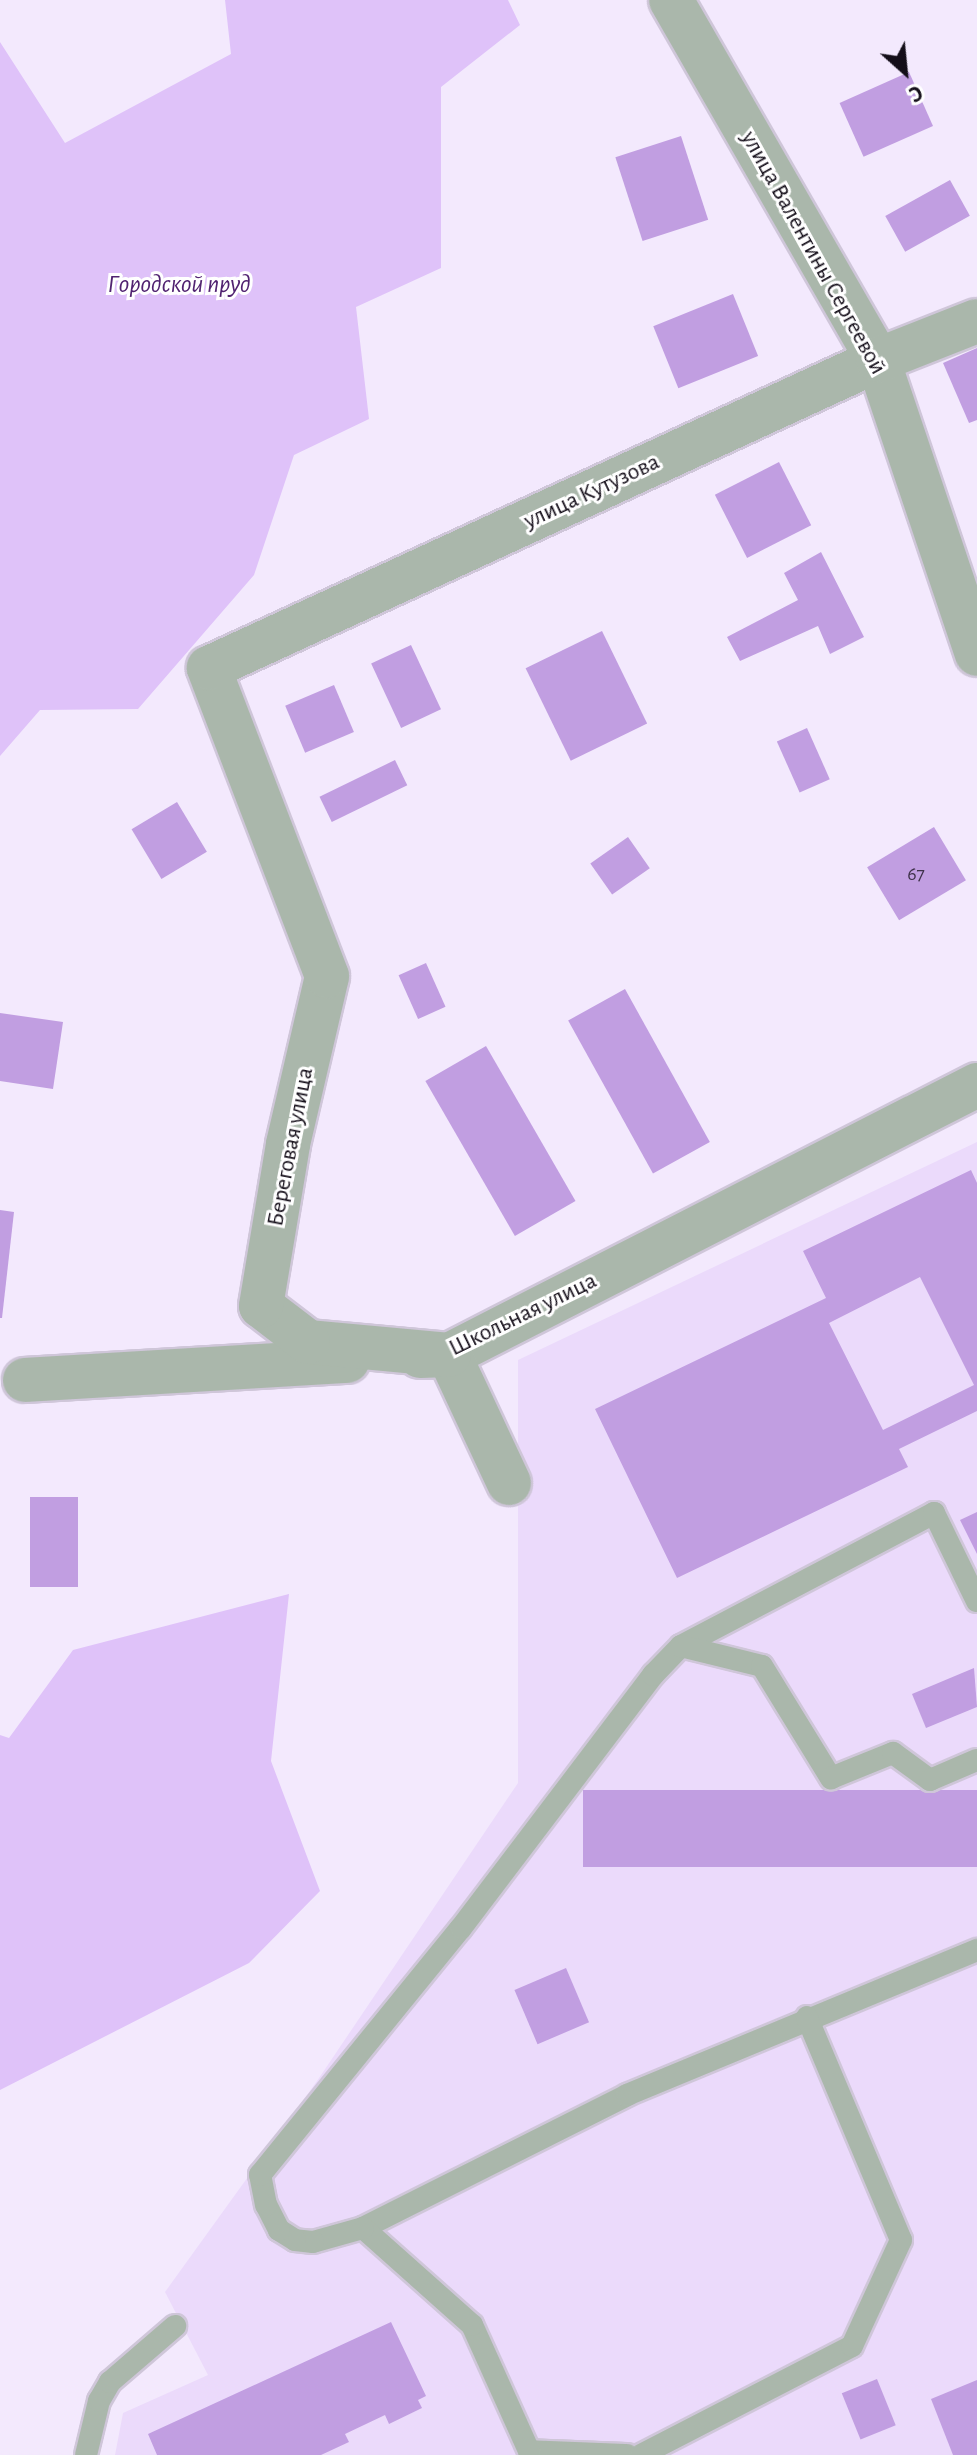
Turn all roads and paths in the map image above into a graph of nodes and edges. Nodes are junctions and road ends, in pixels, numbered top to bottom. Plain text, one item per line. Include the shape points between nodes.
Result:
1 (671, 0) edge
2 (977, 321) edge
3 (878, 360) junction
4 (977, 654) edge
5 (209, 668) joint
6 (977, 1085) edge
7 (449, 1355) junction
8 (25, 1380) dead end
9 (509, 1483) dead end
10 (977, 1601) edge
11 (681, 1646) junction
12 (977, 1760) edge
13 (977, 1950) edge
14 (807, 2017) junction
15 (363, 2228) junction
16 (175, 2326) dead end
17 (523, 2453) edge
18 (86, 2455) edge
19 (627, 2455) edge
20 (641, 2455) edge

1 - 3 street, улица Валентины Сергеевой
2 - 3 street, улица Кутузова
3 - 4 street, улица Валентины Сергеевой
3 - 5 street, улица Кутузова
5 - 7 street, Береговая улица via 327,976 288,1144 261,1306 308,1342
6 - 7 street, Школьная улица
7 - 8 street, Школьная улица
7 - 9 street
10 - 11 lane via 934,1513
11 - 12 lane via 762,1666 831,1778 893,1753 930,1780
11 - 15 lane via 260,2175 266,2205 279,2230 295,2240 313,2242
13 - 14 lane
14 - 15 lane via 516,2147
14 - 20 lane via 901,2240 852,2346
15 - 17 lane via 472,2325
16 - 18 lane via 110,2382 99,2401
17 - 19 lane

